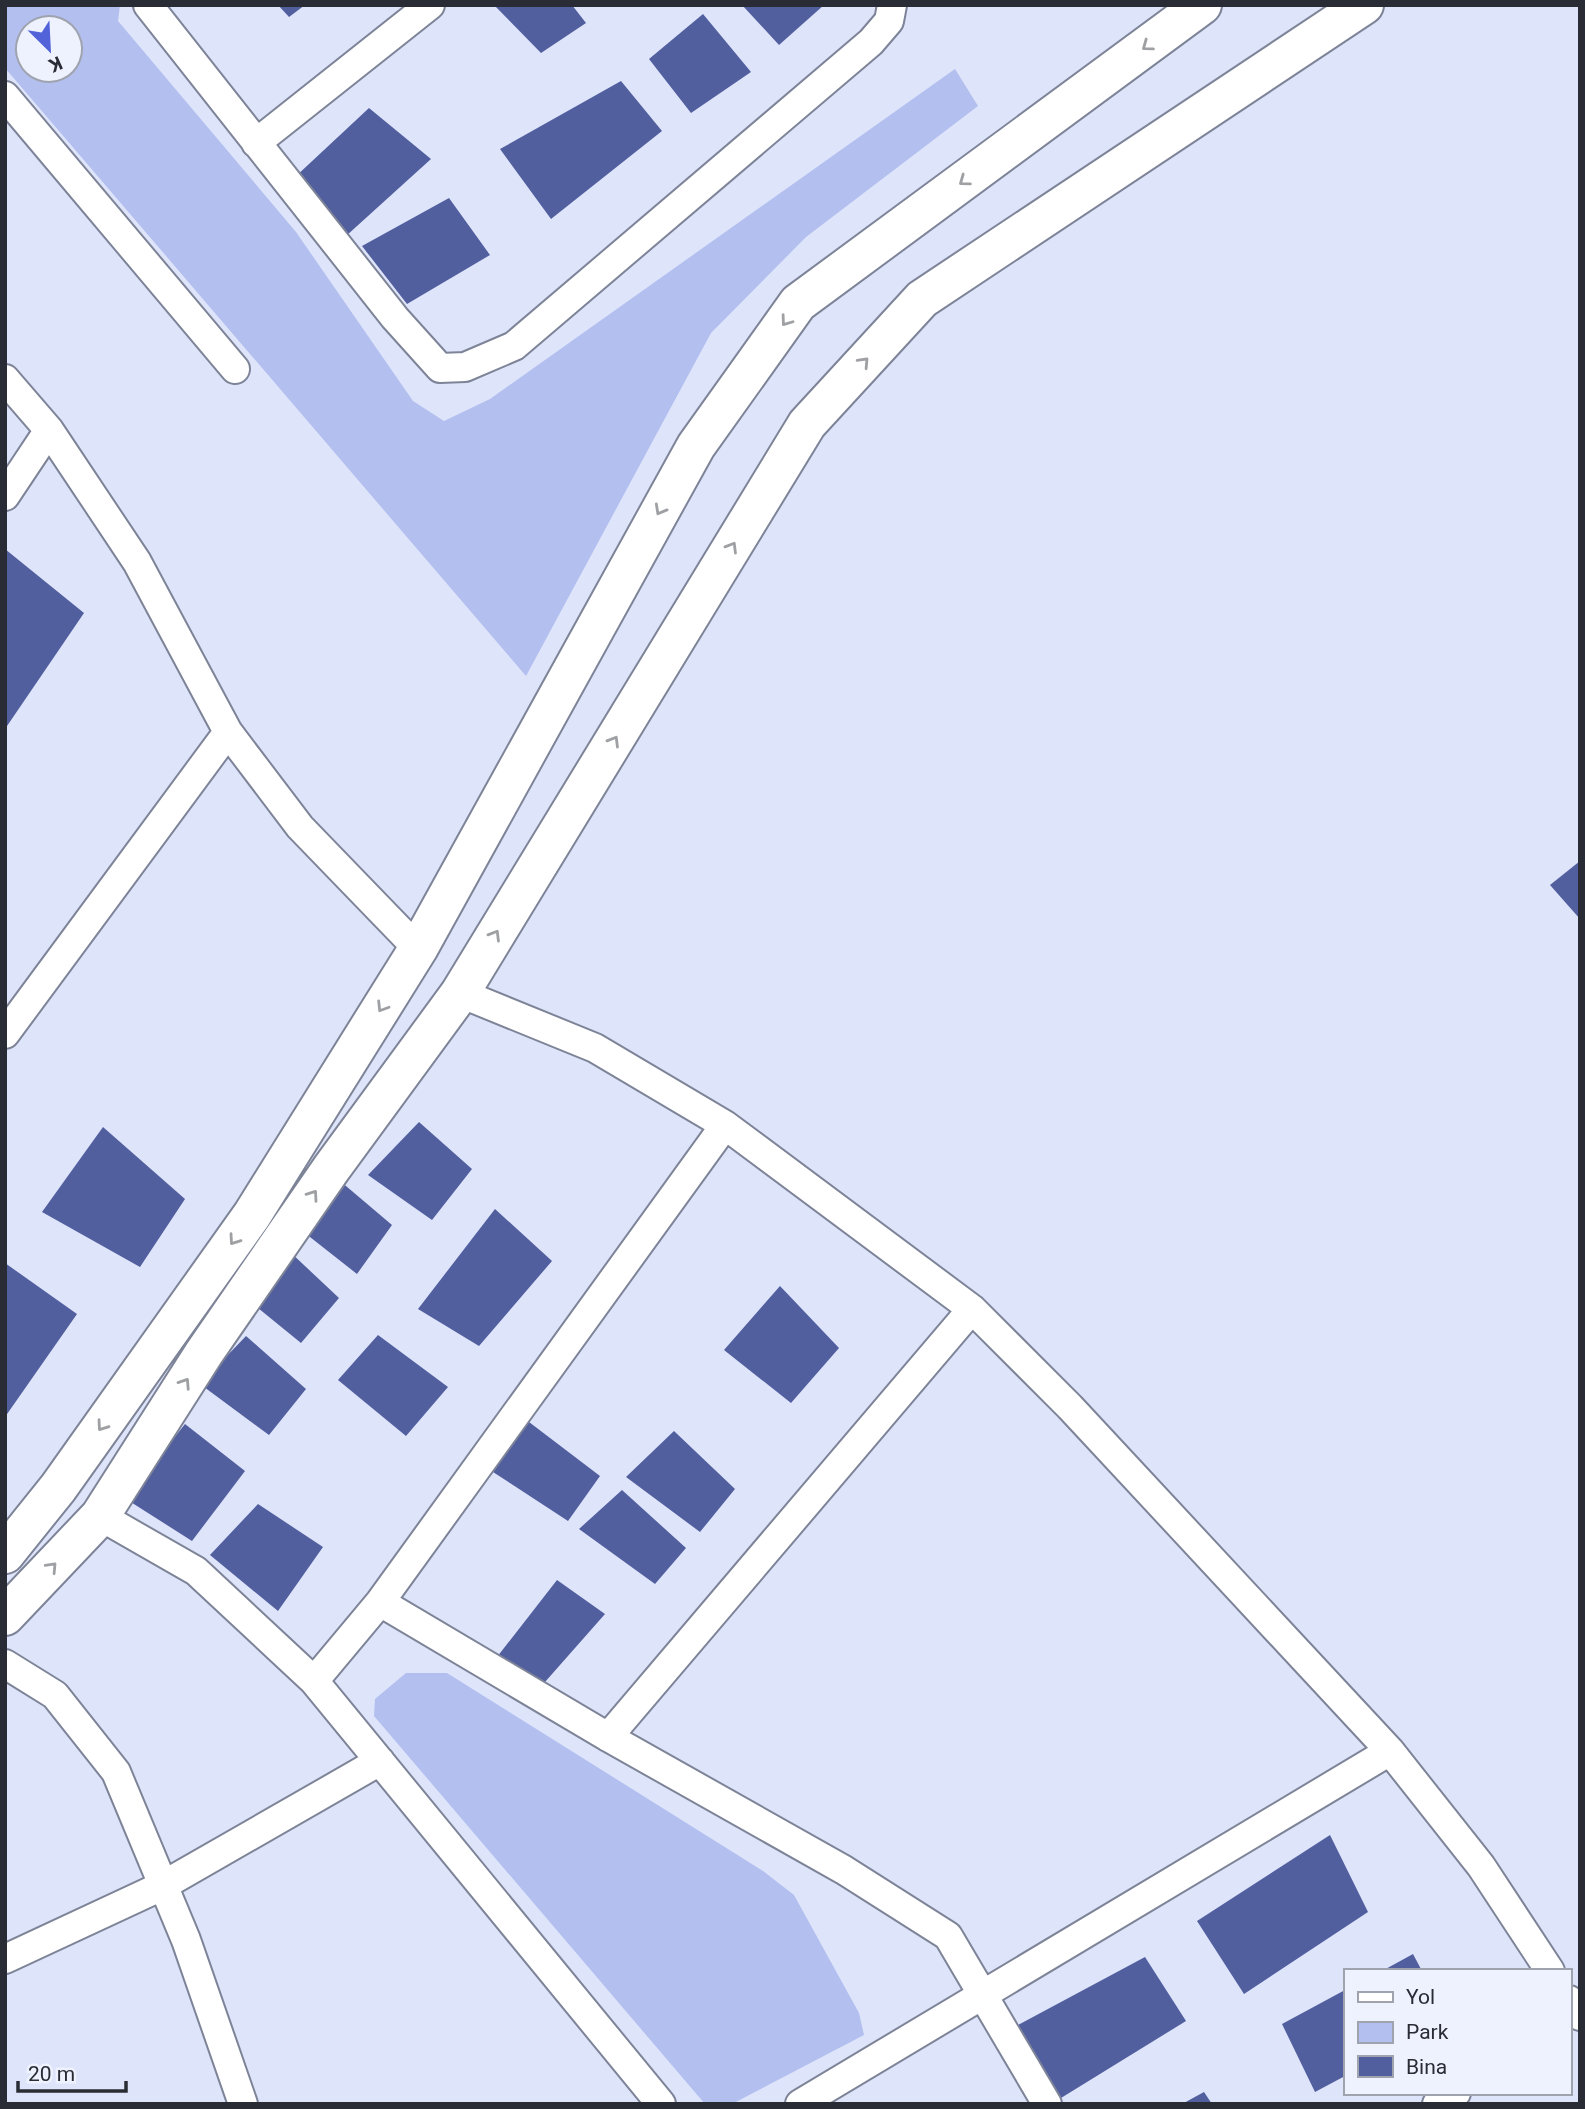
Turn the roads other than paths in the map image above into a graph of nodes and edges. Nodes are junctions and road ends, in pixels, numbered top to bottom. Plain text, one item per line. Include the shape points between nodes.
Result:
1 (148, 5) edge
2 (430, 5) edge
3 (892, 5) edge
4 (1202, 5) edge
5 (1364, 5) edge
6 (5, 97) edge
7 (256, 143) junction
8 (235, 369) dead end
9 (5, 379) edge
10 (49, 430) junction
11 (5, 496) edge
12 (228, 732) junction
13 (418, 949) junction
14 (460, 993) junction
15 (5, 1034) edge
16 (725, 1125) junction
17 (972, 1309) junction
18 (100, 1516) junction
19 (5, 1554) edge
20 (380, 1602) junction
21 (5, 1616) edge
22 (5, 1664) edge
23 (314, 1681) junction
24 (608, 1737) junction
25 (1390, 1751) junction
26 (380, 1761) junction
27 (162, 1886) junction
28 (5, 1959) edge
29 (1549, 1969) edge
30 (983, 1994) junction
31 (1453, 2095) edge
32 (243, 2104) edge
33 (661, 2104) edge
34 (800, 2104) edge
35 (1047, 2104) edge
36 (1437, 2104) edge

1 - 7 street
2 - 7 street
3 - 7 street via 889,21 871,42 514,346 465,367 440,368
4 -> 13 street via 798,303 696,446
14 -> 5 street via 807,424 922,299
6 - 8 street
9 - 10 street
10 - 11 street
10 - 12 street via 137,562
12 - 13 street via 300,827
12 - 15 street
13 -> 19 street via 251,1215 58,1488
14 - 16 street via 595,1048
18 -> 14 street via 299,1215
16 - 17 street
16 - 20 street
17 - 24 street
17 - 25 street via 1070,1407
21 -> 18 street
18 - 23 street via 196,1571
20 - 23 street
20 - 24 street
22 - 27 street via 55,1695 116,1772
23 - 26 street
24 - 30 street via 845,1870 948,1936
25 - 29 street via 1481,1866
25 - 30 street
26 - 27 street
26 - 33 street
27 - 28 street
27 - 32 street via 186,1940
30 - 34 street
30 - 35 street
31 - 36 street

